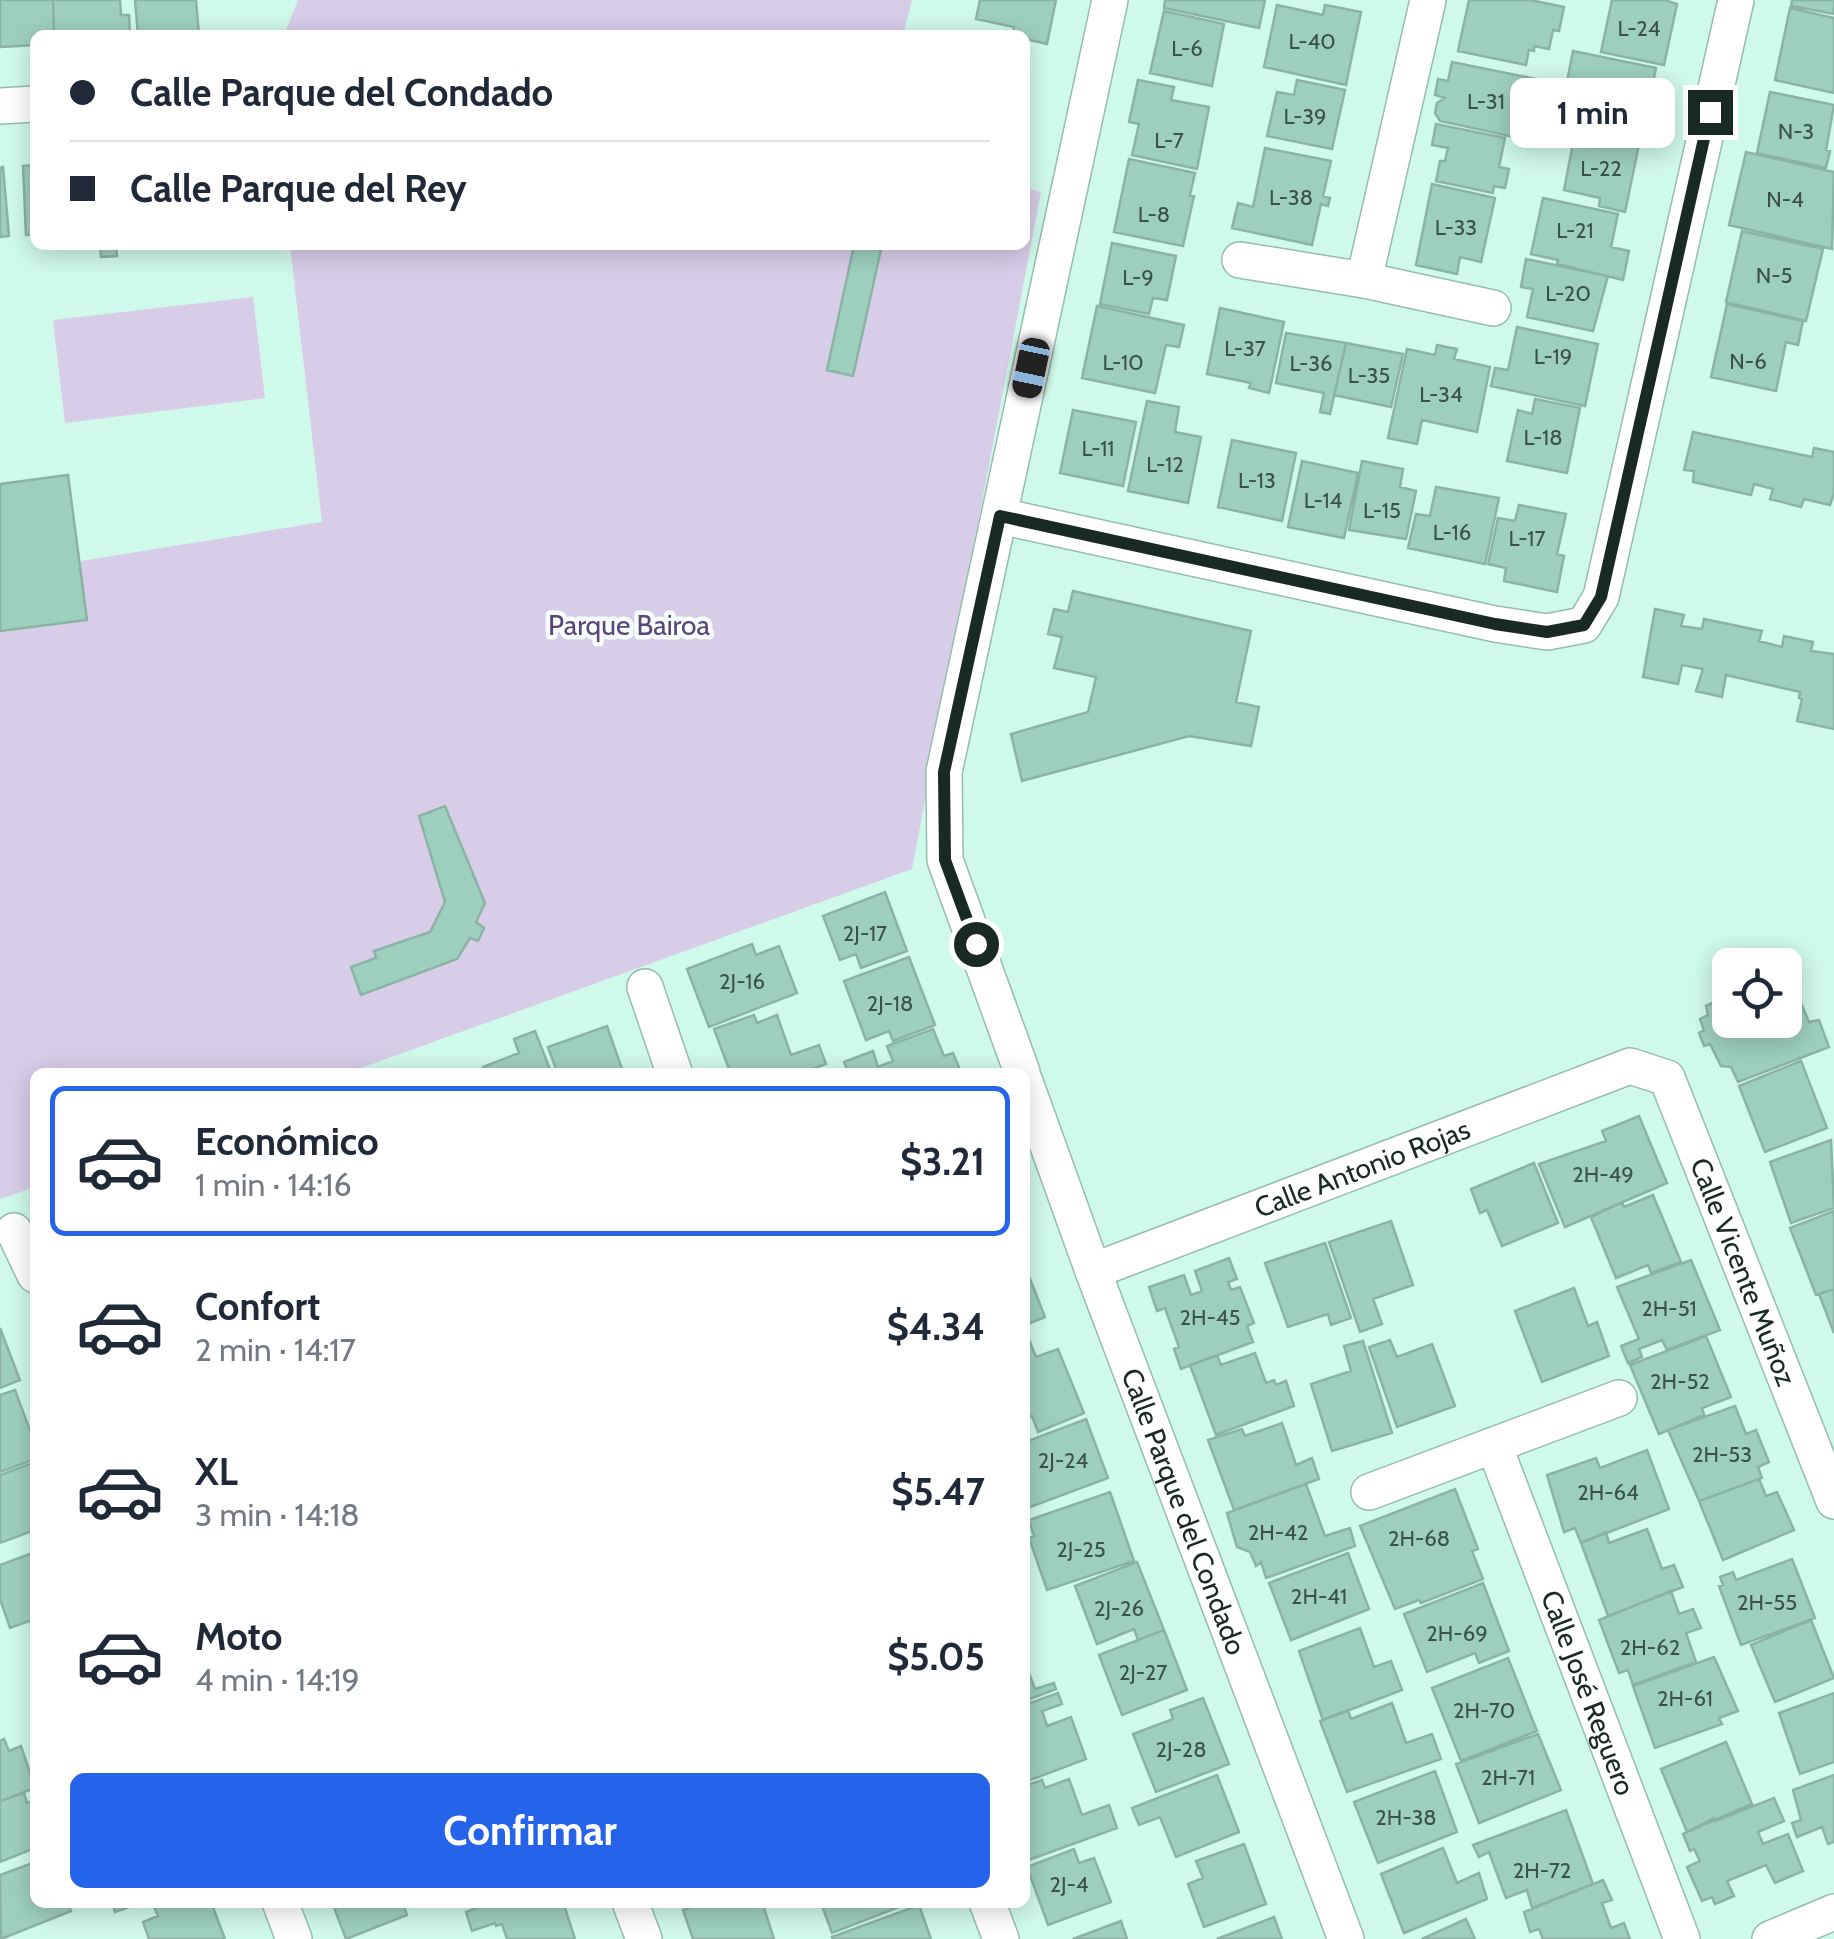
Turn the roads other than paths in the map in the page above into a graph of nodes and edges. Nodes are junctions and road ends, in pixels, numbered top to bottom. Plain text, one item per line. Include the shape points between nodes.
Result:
1 (1110, 0) edge
2 (1428, 0) edge
3 (1736, 0) edge
4 (30, 104) edge
5 (0, 106) edge
6 (1240, 260) dead end
7 (1364, 280) junction
8 (1494, 308) dead end
9 (1000, 516) junction
10 (645, 987) dead end
11 (1630, 1066) joint
12 (673, 1068) edge
13 (1021, 1068) edge
14 (1030, 1096) edge
15 (14, 1231) dead end
16 (30, 1265) edge
17 (1093, 1271) junction
18 (1619, 1398) dead end
19 (1494, 1445) junction
20 (1369, 1492) dead end
21 (1834, 1501) edge
22 (282, 1908) edge
23 (632, 1908) edge
24 (989, 1908) edge
25 (1834, 1912) edge
26 (294, 1939) edge
27 (644, 1939) edge
28 (1000, 1939) edge
29 (1346, 1939) edge
30 (1682, 1939) edge
31 (1770, 1939) edge

1 - 9 street
2 - 7 street
3 - 9 street via 1601,597 1584,625 1547,632 1495,624
4 - 5 street
6 - 7 street
7 - 8 street
9 - 13 street via 944,772 945,860
10 - 12 street
11 - 17 street, Calle Antonio Rojas
11 - 21 street, Calle Vicente Muñoz via 1667,1078
14 - 17 street, Calle Parque del Condado
15 - 16 street
17 - 29 street, Calle Parque del Condado
18 - 19 street
19 - 20 street
19 - 30 street, Calle José Reguero
22 - 26 street
23 - 27 street
24 - 28 street
25 - 31 street

